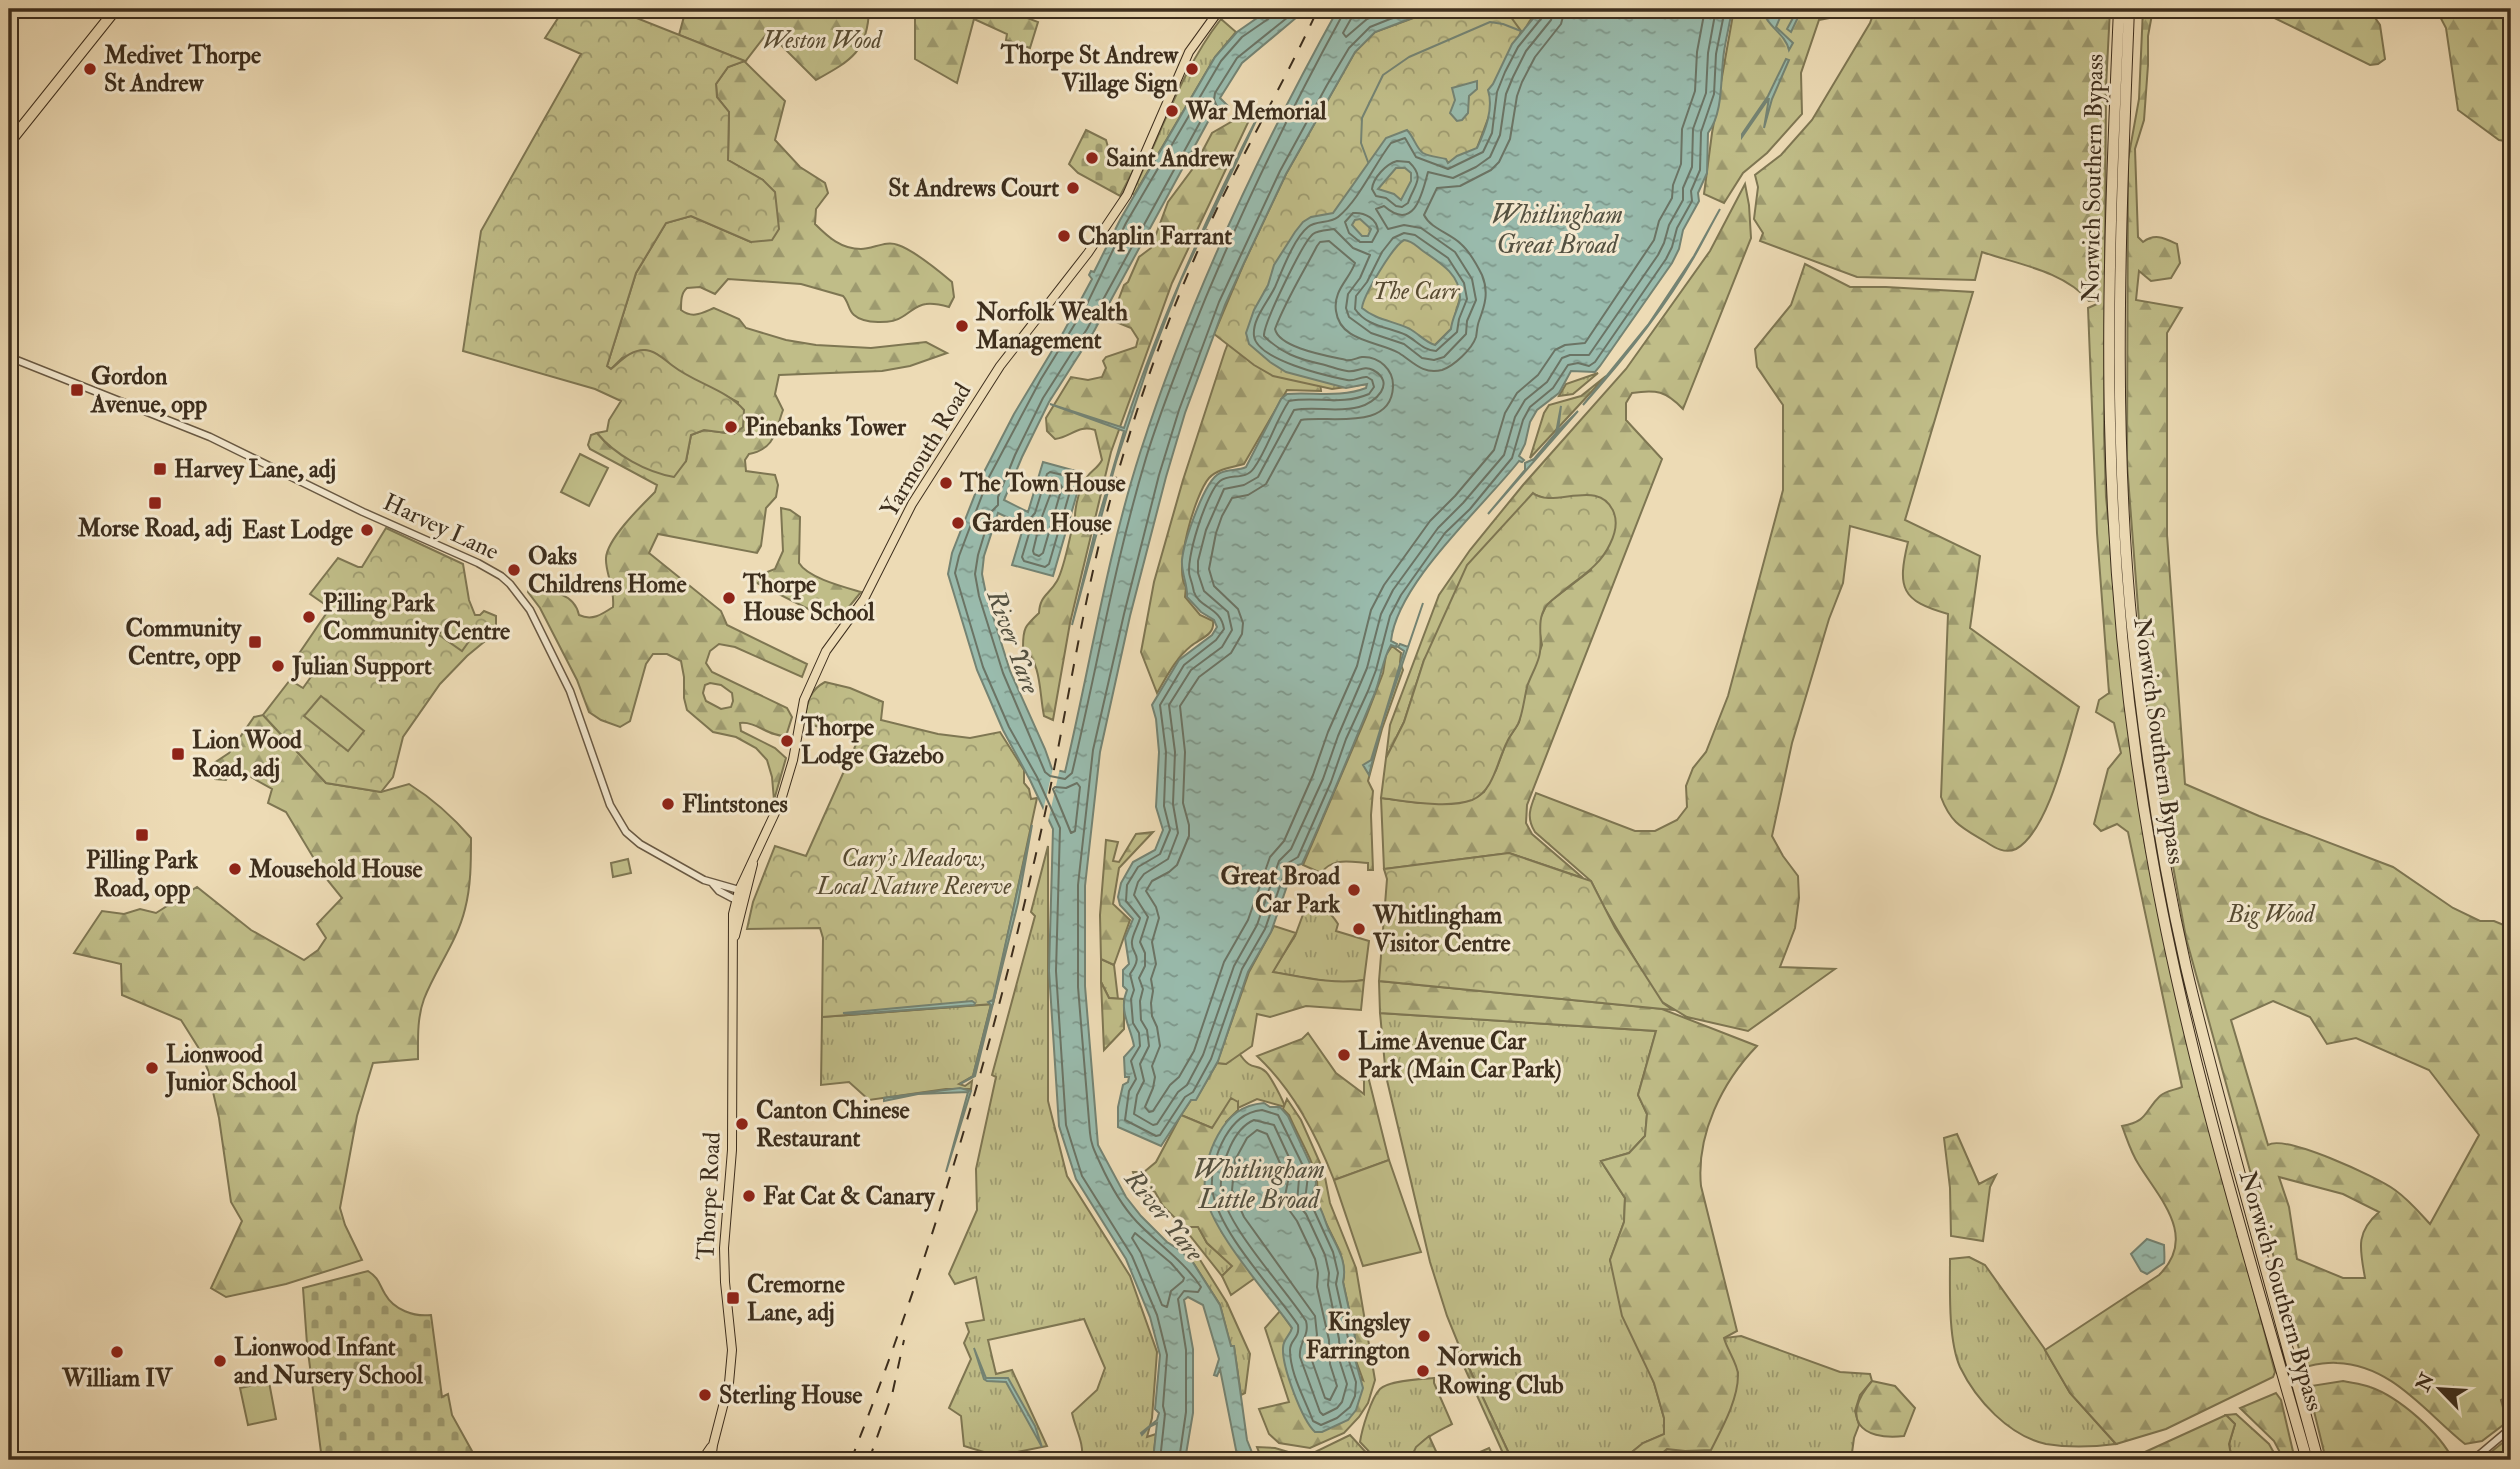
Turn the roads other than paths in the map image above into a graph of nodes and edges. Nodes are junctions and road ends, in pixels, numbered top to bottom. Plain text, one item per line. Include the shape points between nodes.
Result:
1 (116, 9) edge
2 (1220, 9) edge
3 (2119, 9) edge
4 (2129, 9) edge
5 (9, 143) edge
6 (9, 357) edge
7 (741, 896) junction
8 (2261, 1296) junction
9 (2511, 1428) edge
10 (713, 1445) junction
11 (2315, 1459) edge
12 (702, 1460) edge
13 (711, 1460) edge
14 (2300, 1460) edge
15 (2473, 1460) edge

1 - 5 highway
2 - 7 main road, Yarmouth Road via 1189,52 1126,195 989,383 912,504 864,599 826,651 804,700 781,800
3 - 8 highway, Norwich Southern Bypass via 2110,412 2114,533 2127,684 2151,851 2174,964
4 - 11 highway, Norwich Southern Bypass via 2120,369 2122,470 2138,685 2163,853 2186,967
6 - 7 street, Harvey Lane via 210,437 501,576 530,610 570,691 601,781 626,832 719,891
7 - 10 main road, Thorpe Road via 733,946 732,1139 724,1248 732,1350 729,1383
8 - 11 highway, Norwich Southern Bypass
8 - 14 highway
9 - 15 street
10 - 12 main road, Thorpe Road
10 - 13 main road, Thorpe Road

